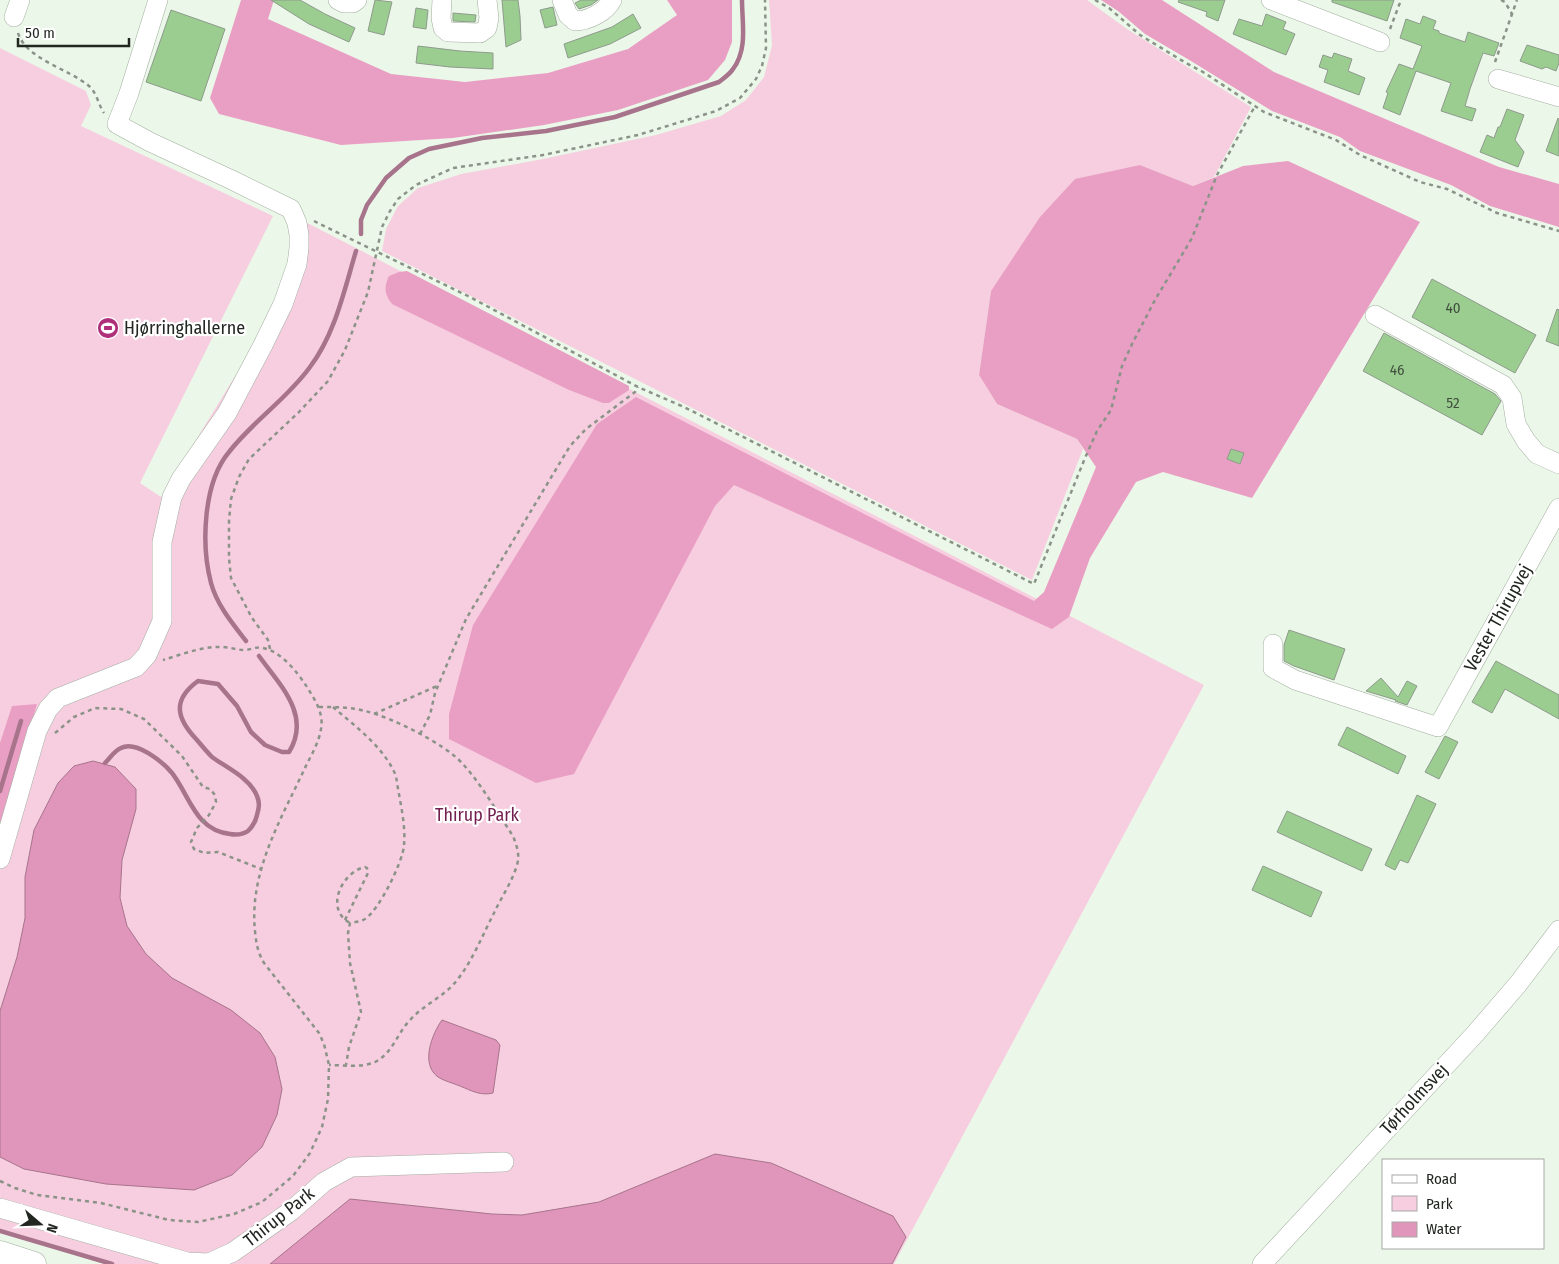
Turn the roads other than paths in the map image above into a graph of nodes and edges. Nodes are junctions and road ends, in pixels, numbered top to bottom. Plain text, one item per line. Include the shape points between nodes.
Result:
1 (158, 0) edge
2 (338, 0) edge
3 (356, 0) edge
4 (442, 0) edge
5 (488, 0) edge
6 (562, 0) edge
7 (612, 0) edge
8 (1271, 0) edge
9 (1380, 42) road end
10 (1498, 79) road end
11 (1559, 97) edge
12 (1374, 315) dead end
13 (1559, 464) edge
14 (1559, 508) edge
15 (1273, 644) dead end
16 (0, 860) edge
17 (1559, 930) edge
18 (504, 1162) dead end
19 (0, 1208) edge
20 (0, 1253) edge
21 (34, 1264) edge
22 (1262, 1264) edge

1 - 16 street via 117,124 291,209 297,223 299,248 289,288 264,345 227,413 172,497 162,542 162,621 147,655 136,667 58,698 48,709 37,731
2 - 3 street via 353,3
4 - 5 street via 440,18 443,28 448,32 480,33 486,28 489,18
6 - 7 street via 574,21 583,21 607,8
8 - 9 street
10 - 11 street
12 - 13 street via 1503,385 1512,398 1516,424 1526,441 1537,454
14 - 15 street, Vester Thirupvej via 1438,727 1295,680 1273,668
17 - 22 street, Tørholmsvej via 1475,1034
18 - 19 street, Thirup Park via 351,1167 324,1182 291,1211 234,1252 209,1263 187,1262
20 - 21 main road

